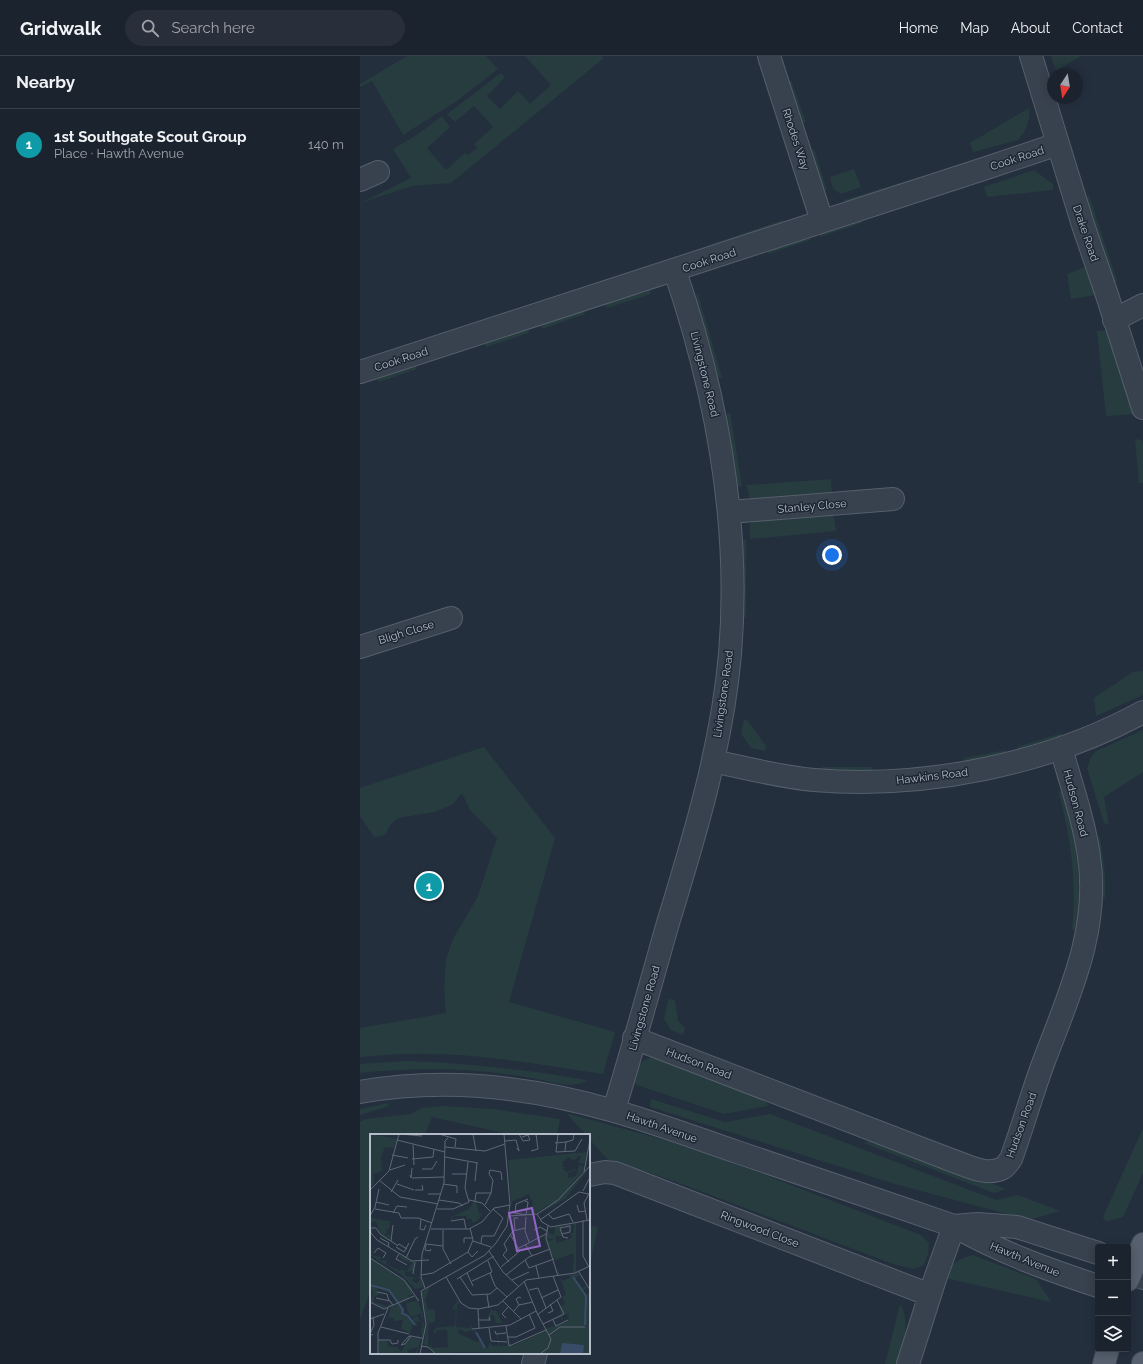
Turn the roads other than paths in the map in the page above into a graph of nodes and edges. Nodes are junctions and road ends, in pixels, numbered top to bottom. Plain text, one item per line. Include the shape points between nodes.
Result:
1 (769, 56) edge
2 (1031, 56) edge
3 (1058, 144) junction
4 (822, 221) junction
5 (675, 271) junction
6 (1143, 305) edge
7 (1114, 320) junction
8 (360, 372) edge
9 (1143, 408) edge
10 (894, 499) dead end
11 (730, 512) junction
12 (451, 618) dead end
13 (360, 647) edge
14 (1143, 712) edge
15 (1060, 748) junction
16 (713, 761) junction
17 (634, 1038) junction
18 (360, 1092) edge
19 (614, 1110) junction
20 (590, 1175) edge
21 (954, 1226) junction
22 (1143, 1244) edge
23 (1095, 1252) edge
24 (1135, 1273) edge
25 (1131, 1283) edge
26 (1095, 1285) edge
27 (930, 1295) junction
28 (1107, 1352) edge
29 (536, 1354) edge
30 (533, 1364) edge
31 (908, 1364) edge
32 (1104, 1364) edge

1 - 4 street, Rhodes Way
2 - 3 street, Drake Road
3 - 4 street, Cook Road
3 - 7 street, Drake Road
4 - 5 street, Cook Road
5 - 8 street, Cook Road
5 - 11 street, Livingstone Road via 706,371 722,449
6 - 7 street
7 - 9 street, Drake Road
10 - 11 street, Stanley Close
11 - 16 street, Livingstone Road via 733,590 730,654
12 - 13 street, Bligh Close
14 - 15 street, Hawkins Road
15 - 16 street, Hawkins Road via 989,768 904,780 859,782 814,780
15 - 17 street, Hudson Road via 1090,857 1090,922 1083,956 1071,992 1011,1159 1004,1168 992,1171 977,1169 951,1160
16 - 17 street, Livingstone Road via 699,820
17 - 19 street, Livingstone Road
18 - 19 street, Hawth Avenue via 391,1086 497,1087
19 - 21 street, Hawth Avenue
20 - 27 street, Ringwood Close via 615,1173
21 - 23 street, Hawth Avenue via 978,1224 1017,1227
21 - 26 street, Hawth Avenue via 987,1245 1026,1262
21 - 27 street
22 - 24 main road
24 - 25 street
27 - 31 street
28 - 32 main road
29 - 30 street

